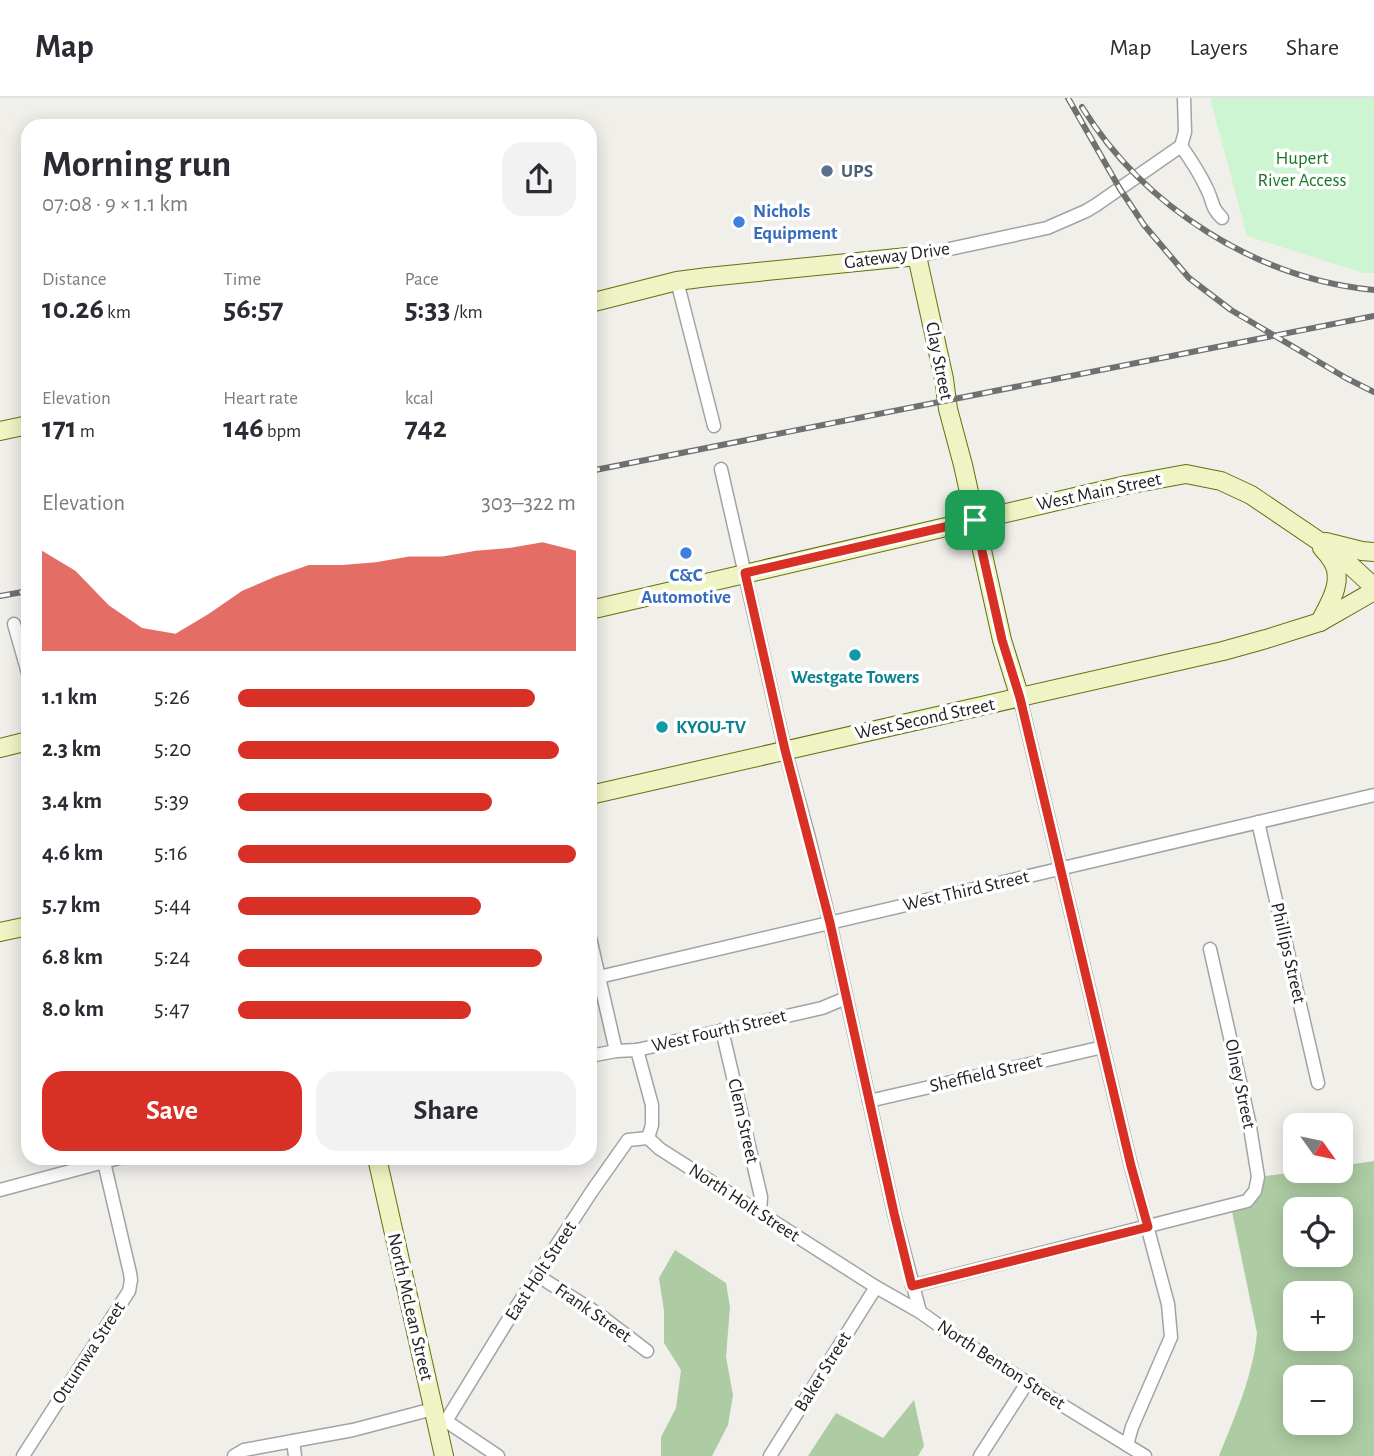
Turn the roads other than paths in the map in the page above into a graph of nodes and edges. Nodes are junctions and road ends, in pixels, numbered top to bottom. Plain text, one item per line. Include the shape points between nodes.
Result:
1 (1184, 98) edge
2 (1181, 146) junction
3 (1222, 218) dead end
4 (917, 256) junction
5 (677, 281) junction
6 (597, 301) edge
7 (21, 426) edge
8 (714, 426) dead end
9 (0, 431) edge
10 (721, 469) dead end
11 (975, 520) junction
12 (1316, 539) junction
13 (1374, 552) edge
14 (745, 573) junction
15 (1374, 589) edge
16 (597, 608) edge
17 (1320, 622) junction
18 (14, 624) dead end
19 (21, 648) edge
20 (1020, 698) junction
21 (21, 743) edge
22 (0, 748) edge
23 (785, 750) junction
24 (597, 793) edge
25 (1374, 795) edge
26 (1258, 822) junction
27 (1060, 869) junction
28 (830, 923) junction
29 (21, 928) edge
30 (0, 932) edge
31 (1210, 949) dead end
32 (597, 968) edge
33 (599, 977) junction
34 (846, 999) junction
35 (722, 1030) junction
36 (1104, 1047) junction
37 (637, 1050) junction
38 (616, 1051) junction
39 (597, 1055) edge
40 (1318, 1083) dead end
41 (869, 1101) junction
42 (648, 1138) junction
43 (93, 1165) edge
44 (105, 1165) edge
45 (379, 1165) edge
46 (0, 1190) edge
47 (760, 1213) junction
48 (1148, 1227) junction
49 (538, 1276) junction
50 (912, 1286) junction
51 (876, 1287) junction
52 (920, 1312) junction
53 (647, 1352) dead end
54 (1027, 1383) junction
55 (439, 1418) junction
56 (293, 1441) junction
57 (1127, 1445) junction
58 (23, 1456) edge
59 (234, 1456) edge
60 (295, 1456) edge
61 (444, 1456) edge
62 (498, 1456) edge
63 (770, 1456) edge
64 (980, 1456) edge
65 (1145, 1456) edge

1 - 2 street
2 - 3 street
2 - 4 street, Gateway Drive via 1096,205 1047,228
4 - 5 main road, Gateway Drive
4 - 11 main road, Clay Street
5 - 6 main road, Gateway Drive
5 - 8 street
7 - 9 main road
10 - 14 street, North Benton Street
11 - 12 main road, West Main Street via 1186,474 1221,481 1251,495
11 - 14 main road, West Main Street
11 - 20 main road, Clay Street
12 - 13 main road
12 - 15 main road, West Main Street
12 - 17 main road via 1337,573
14 - 16 main road, West Main Street
14 - 23 street, North Benton Street
15 - 17 main road, West Second Street
17 - 20 main road, West Second Street via 1223,651
18 - 19 street
20 - 23 main road, West Second Street
20 - 27 street
21 - 22 main road
23 - 24 main road, West Second Street
23 - 28 street, North Benton Street
25 - 26 street, West Third Street
26 - 27 street, West Third Street
26 - 40 street, Phillips Street
27 - 28 street, West Third Street
27 - 36 street
28 - 33 street, West Third Street
28 - 34 street, North Benton Street
29 - 30 main road
31 - 48 street, Olney Street via 1249,1121 1258,1177 1255,1191 1247,1201 1231,1207
32 - 33 street
33 - 38 street
34 - 35 street, West Fourth Street
34 - 41 street, North Benton Street
35 - 37 street, West Fourth Street
35 - 47 street, Clem Street via 761,1196
36 - 41 street, Sheffield Street
36 - 48 street
37 - 38 street, West Fourth Street
37 - 42 street via 652,1105
38 - 39 street, West Fourth Street
41 - 50 street, North Benton Street
42 - 47 street, North Holt Street
42 - 49 street, East Holt Street via 628,1140
43 - 46 street
44 - 58 street, Ottumwa Street via 130,1273 128,1291
45 - 55 main road, North McLean Street
47 - 51 street, North Holt Street
48 - 50 street
48 - 57 street via 1168,1304 1171,1337
49 - 53 street, Frank Street
49 - 55 street, East Holt Street
50 - 52 street, North Benton Street
51 - 52 street, North Holt Street
51 - 63 street, Baker Street
52 - 54 street, North Benton Street
54 - 57 street, North Benton Street
54 - 64 street
55 - 56 street
55 - 61 main road, North McLean Street
55 - 62 street
56 - 59 street
56 - 60 street
57 - 65 street, North Benton Street

